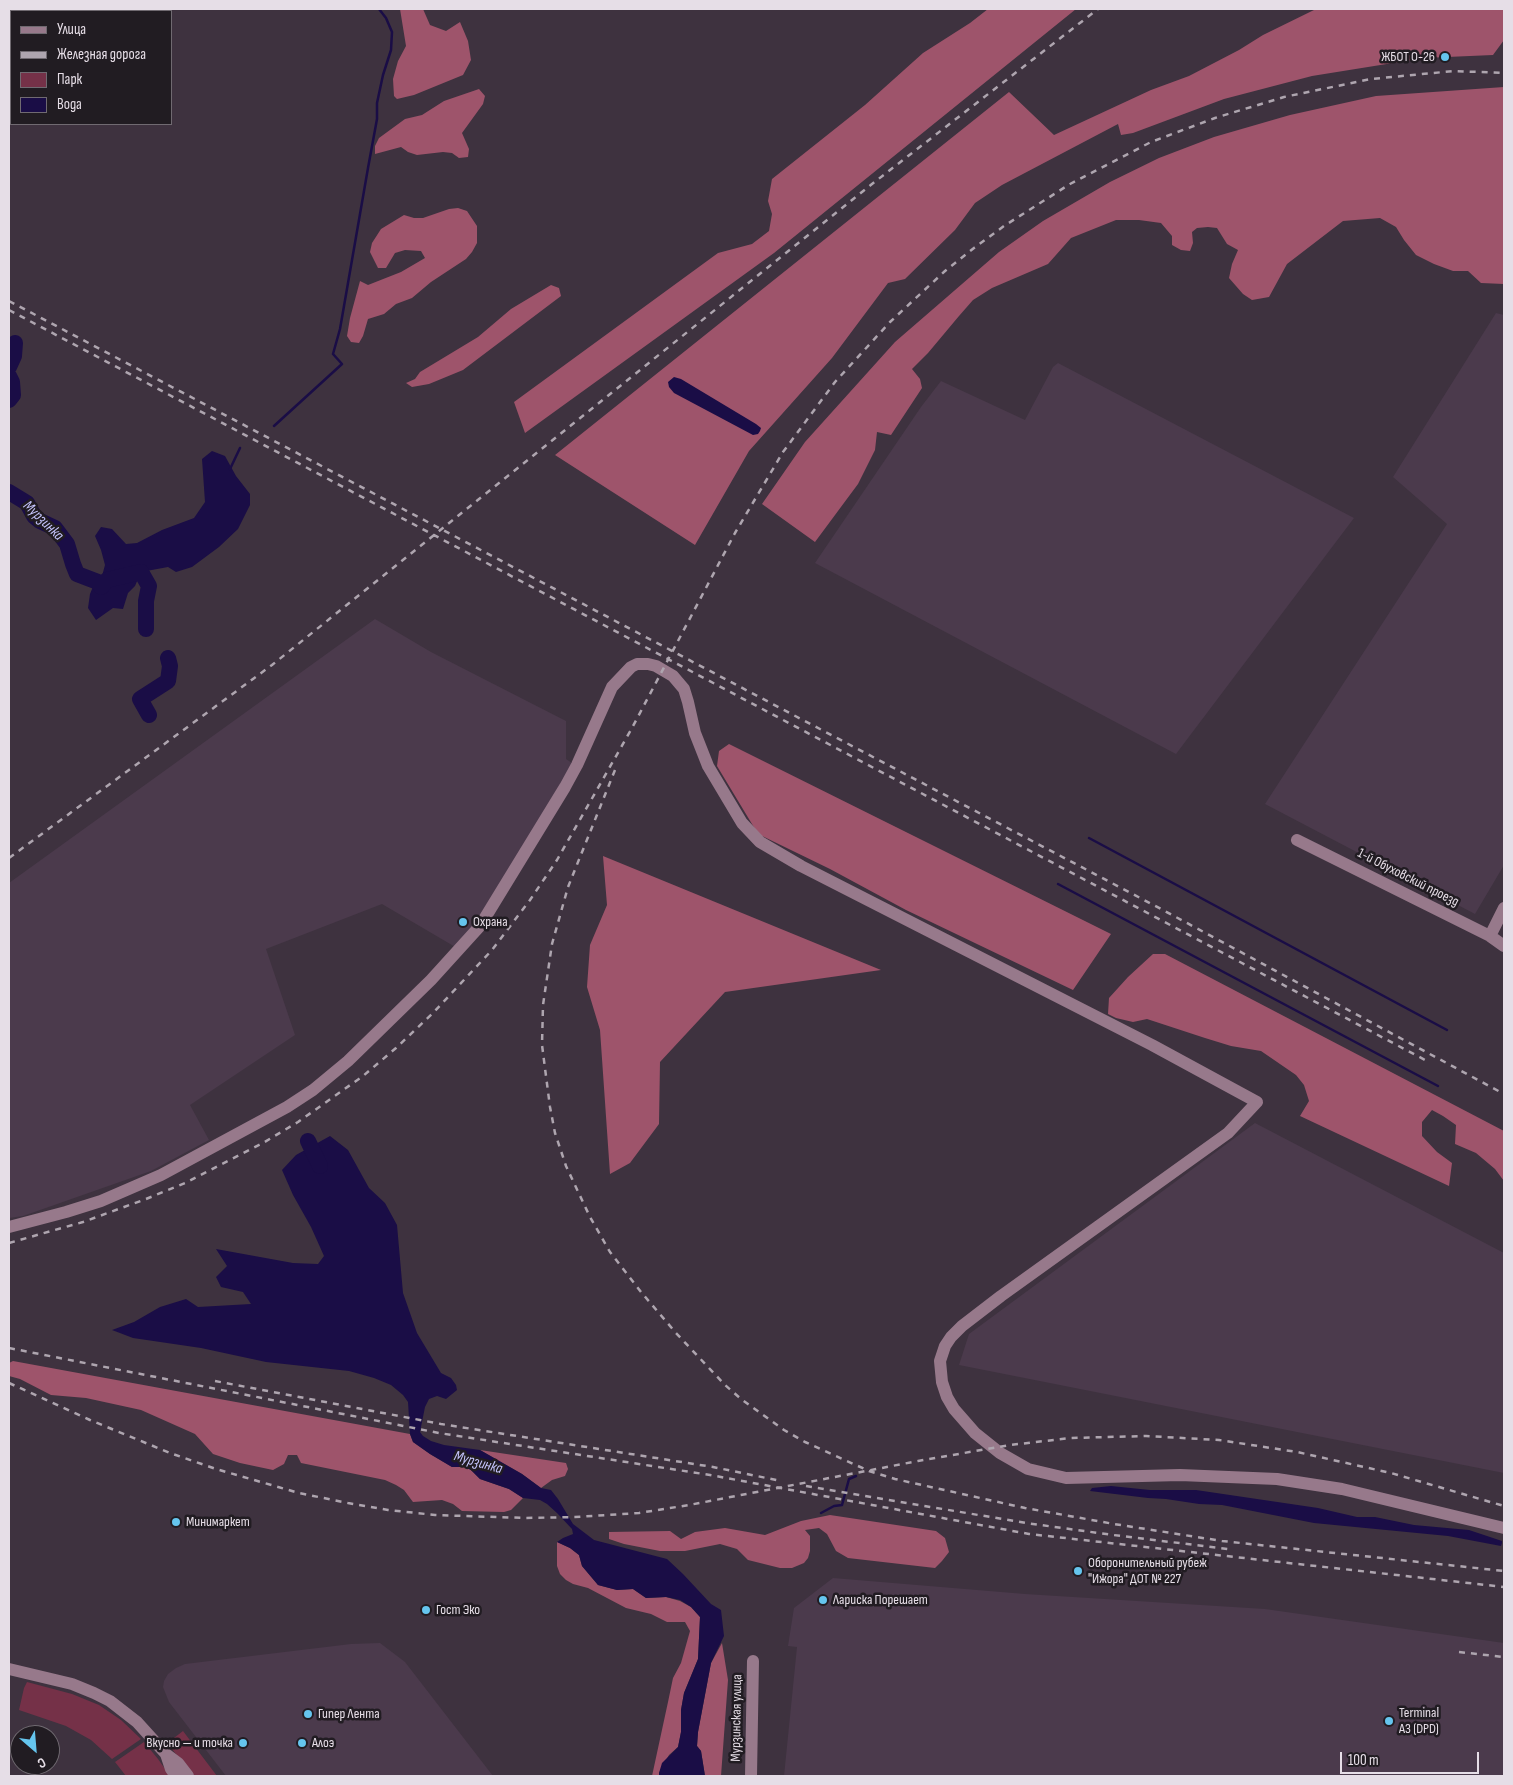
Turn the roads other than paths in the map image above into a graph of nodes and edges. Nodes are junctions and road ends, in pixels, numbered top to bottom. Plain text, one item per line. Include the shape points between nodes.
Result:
1 (1297, 840) dead end
2 (1504, 908) edge
3 (1490, 936) junction
4 (1504, 946) edge
5 (9, 1226) edge
6 (1504, 1528) edge
7 (752, 1661) dead end
8 (9, 1669) edge
9 (166, 1754) junction
10 (176, 1776) edge
11 (188, 1776) edge
12 (751, 1776) edge

1 - 3 street, 1-й Обуховский проезд
2 - 3 street
3 - 4 street, 1-й Обуховский проезд
5 - 6 street via 101,1201 161,1175 287,1107 348,1061 431,980 480,926 565,787 612,687 631,667 648,664 672,676 684,689 695,733 708,766 738,818 760,842 1257,1102 1228,1133 1001,1296 951,1337 940,1361 942,1382 954,1409 975,1433 1000,1454 1028,1468 1066,1478 1180,1475 1277,1480 1342,1489
7 - 12 street, Мурзинская улица
8 - 9 street via 72,1684 110,1701 137,1722
9 - 10 street
9 - 11 street

